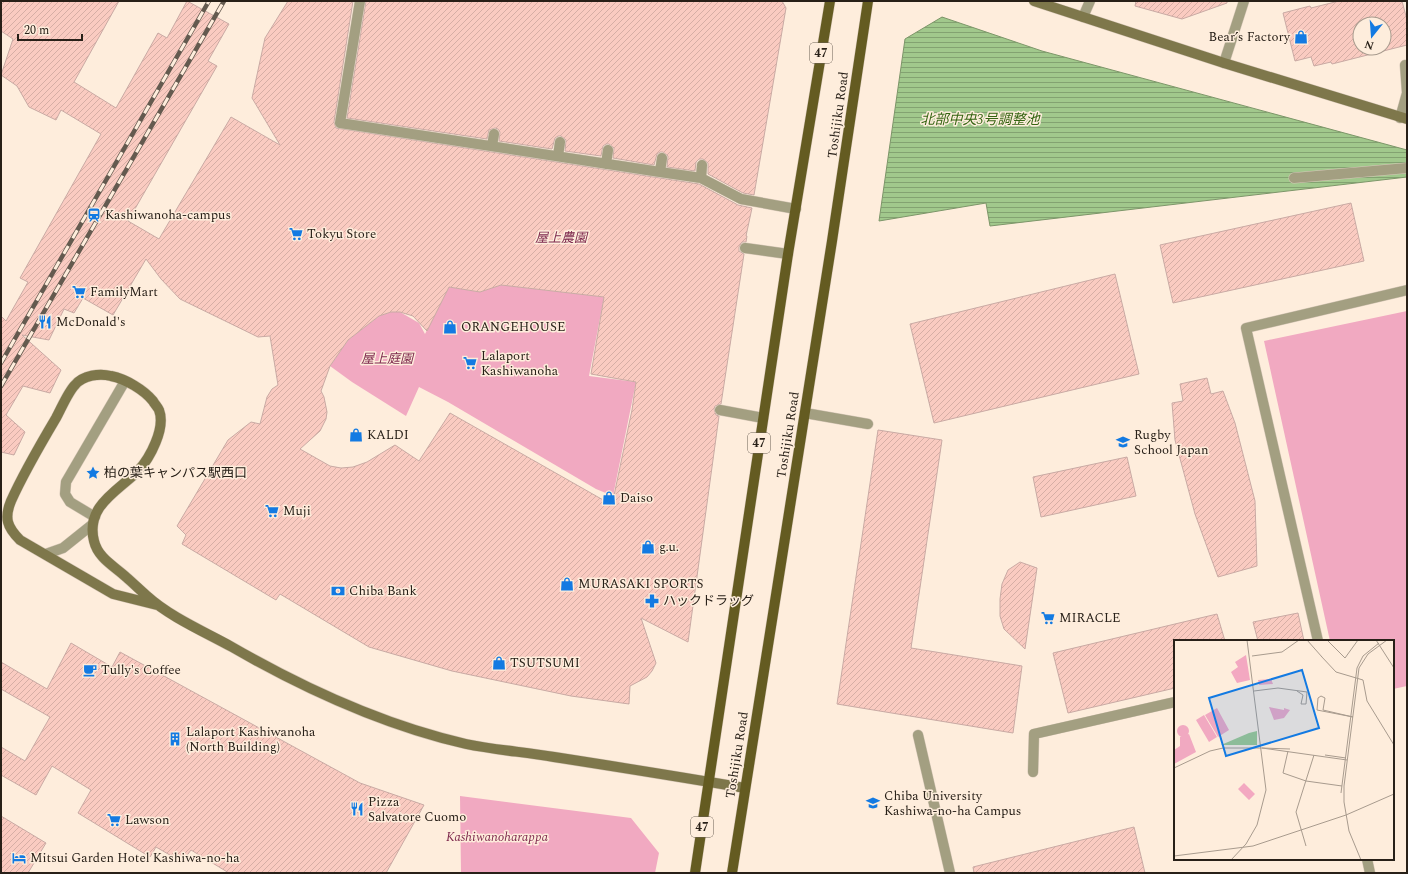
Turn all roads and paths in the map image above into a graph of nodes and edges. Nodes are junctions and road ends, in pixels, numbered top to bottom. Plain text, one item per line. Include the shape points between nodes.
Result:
1 (360, 1) edge
2 (830, 1) edge
3 (868, 1) edge
4 (1034, 1) edge
5 (1090, 1) edge
6 (1244, 1) edge
7 (1083, 17) junction
8 (1224, 63) junction
9 (1405, 65) dead end
10 (1404, 118) edge
11 (494, 134) dead end
12 (560, 142) dead end
13 (492, 146) junction
14 (608, 150) dead end
15 (558, 156) junction
16 (662, 158) dead end
17 (606, 164) junction
18 (702, 165) dead end
19 (1407, 168) edge
20 (660, 172) junction
21 (700, 178) junction
22 (1294, 178) dead end
23 (796, 209) junction
24 (745, 248) dead end
25 (788, 254) junction
26 (1407, 290) edge
27 (125, 381) junction
28 (720, 410) dead end
29 (804, 413) junction
30 (763, 418) junction
31 (868, 424) dead end
32 (94, 520) junction
33 (46, 554) junction
34 (157, 605) junction
35 (1318, 640) edge
36 (1174, 702) edge
37 (918, 735) dead end
38 (1033, 772) dead end
39 (708, 782) junction
40 (745, 788) junction
41 (1367, 860) edge
42 (695, 873) edge
43 (732, 873) edge
44 (950, 873) edge
45 (1370, 873) edge

1 - 13 street via 340,123
2 - 23 main road, Toshijiku Road / 47
3 - 29 main road, Toshijiku Road
4 - 7 street
5 - 7 street
6 - 8 street
7 - 8 street
8 - 10 street
9 - 10 street via 1407,94
11 - 13 street
12 - 15 street
13 - 15 street
14 - 17 street
15 - 17 street
16 - 20 street
17 - 20 street
18 - 21 street
19 - 22 street
20 - 21 street
21 - 23 street via 741,199
23 - 25 main road, Toshijiku Road / 47
24 - 25 street
25 - 30 main road, Toshijiku Road / 47
26 - 35 street via 1246,328
27 - 32 street via 66,482 65,494 70,502
27 - 32 street via 148,395 159,410 161,423 149,456 138,470 110,494
27 - 33 street via 110,375 97,375 86,377 75,384 16,490 7,510 11,531 20,540
28 - 30 street
29 - 31 street
29 - 40 main road, Toshijiku Road
30 - 39 main road, Toshijiku Road / 47
32 - 33 street via 63,548
32 - 34 street via 93,539 97,551
33 - 34 street via 114,594
34 - 39 street via 312,690 398,724 467,744
36 - 38 street via 1034,734
37 - 44 street
39 - 40 street
39 - 42 main road, Toshijiku Road / 47
40 - 43 main road, Toshijiku Road
41 - 45 street

